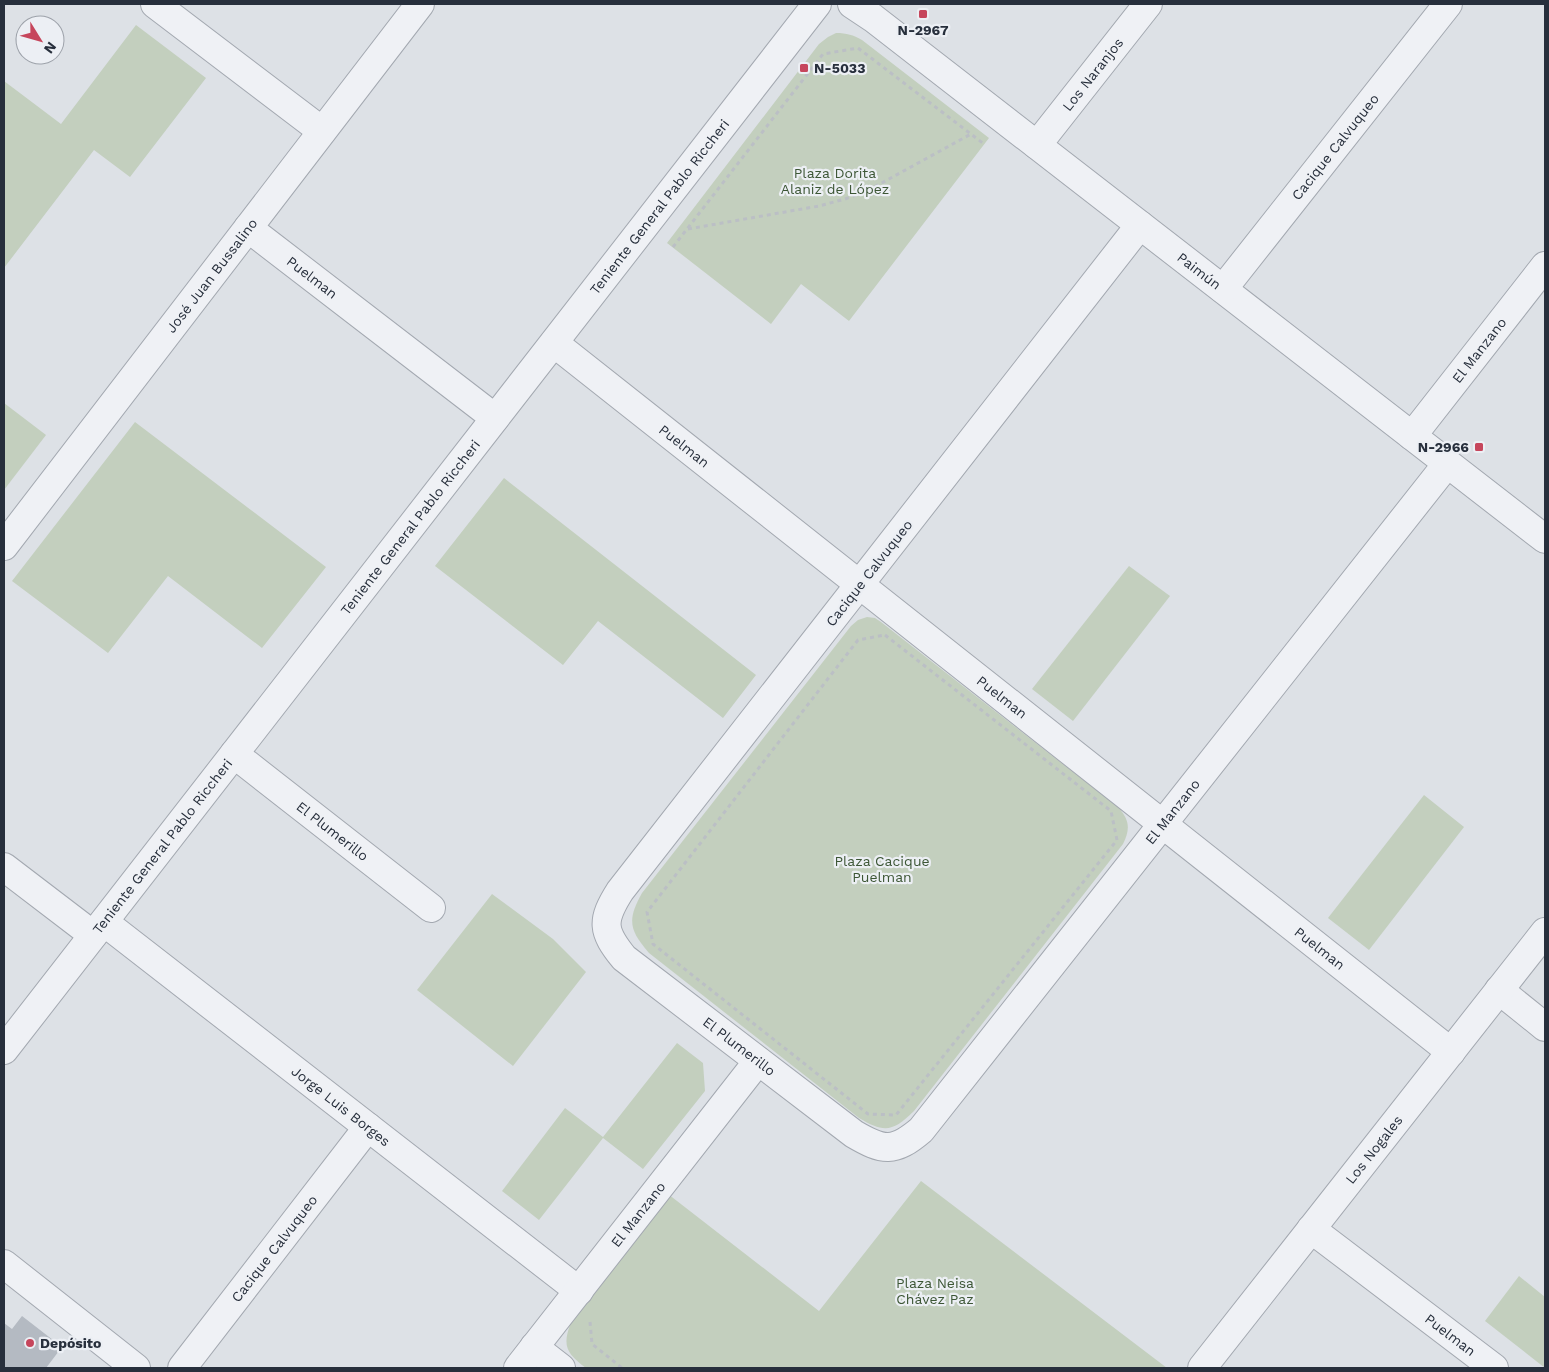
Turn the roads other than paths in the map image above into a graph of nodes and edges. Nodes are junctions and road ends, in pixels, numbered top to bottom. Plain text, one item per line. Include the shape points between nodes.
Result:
1 (155, 4) edge
2 (420, 4) edge
3 (817, 4) edge
4 (852, 4) edge
5 (1148, 4) edge
6 (1448, 4) edge
7 (322, 131) junction
8 (1037, 145) junction
9 (1140, 225) junction
10 (248, 228) junction
11 (1545, 266) edge
12 (1223, 289) junction
13 (554, 343) junction
14 (494, 418) junction
15 (1412, 436) junction
16 (1447, 464) junction
17 (1545, 539) edge
18 (4, 546) edge
19 (860, 584) junction
20 (234, 754) junction
21 (1163, 824) junction
22 (4, 867) edge
23 (431, 908) dead end
24 (606, 925) joint
25 (99, 928) junction
26 (1545, 932) edge
27 (1499, 990) junction
28 (1545, 1027) edge
29 (4, 1050) edge
30 (1451, 1052) junction
31 (758, 1061) junction
32 (368, 1127) junction
33 (890, 1148) joint
34 (1311, 1230) junction
35 (4, 1264) edge
36 (584, 1302) junction
37 (534, 1347) junction
38 (136, 1368) edge
39 (182, 1368) edge
40 (518, 1368) edge
41 (562, 1368) edge
42 (1202, 1368) edge
43 (1494, 1368) edge

1 - 7 street
2 - 7 street, José Juan Bussalino
3 - 13 street, Teniente General Pablo Riccheri
4 - 8 street, Paimún
5 - 8 street, Los Naranjos
6 - 12 street, Cacique Calvuqueo
7 - 10 street, José Juan Bussalino
8 - 9 street, Paimún
9 - 12 street, Paimún
9 - 19 street, Cacique Calvuqueo
10 - 14 street, Puelman
10 - 18 street, José Juan Bussalino
11 - 15 street, El Manzano
12 - 15 street, Paimún
13 - 14 street, Teniente General Pablo Riccheri
13 - 19 street, Puelman
14 - 20 street, Teniente General Pablo Riccheri
15 - 16 street, Paimún
16 - 17 street, Paimún
16 - 21 street, El Manzano
19 - 21 street, Puelman
19 - 24 street, Cacique Calvuqueo via 620,891 610,907
20 - 23 street, El Plumerillo
20 - 25 street, Teniente General Pablo Riccheri
21 - 30 street, Puelman
21 - 33 street, El Manzano via 921,1130 907,1142
22 - 25 street, Jorge Luis Borges
24 - 31 street, El Plumerillo via 612,943 624,958
25 - 29 street, Teniente General Pablo Riccheri
25 - 32 street, Jorge Luis Borges
26 - 27 street, Los Nogales
27 - 28 street
27 - 30 street, Los Nogales
30 - 34 street, Los Nogales
31 - 33 street, El Plumerillo via 854,1134 872,1144
31 - 36 street, El Manzano
32 - 36 street, Jorge Luis Borges
32 - 39 street, Cacique Calvuqueo
34 - 42 street, Los Nogales
34 - 43 street, Puelman
35 - 38 street
36 - 37 street, El Manzano
37 - 40 street, El Manzano
37 - 41 street

